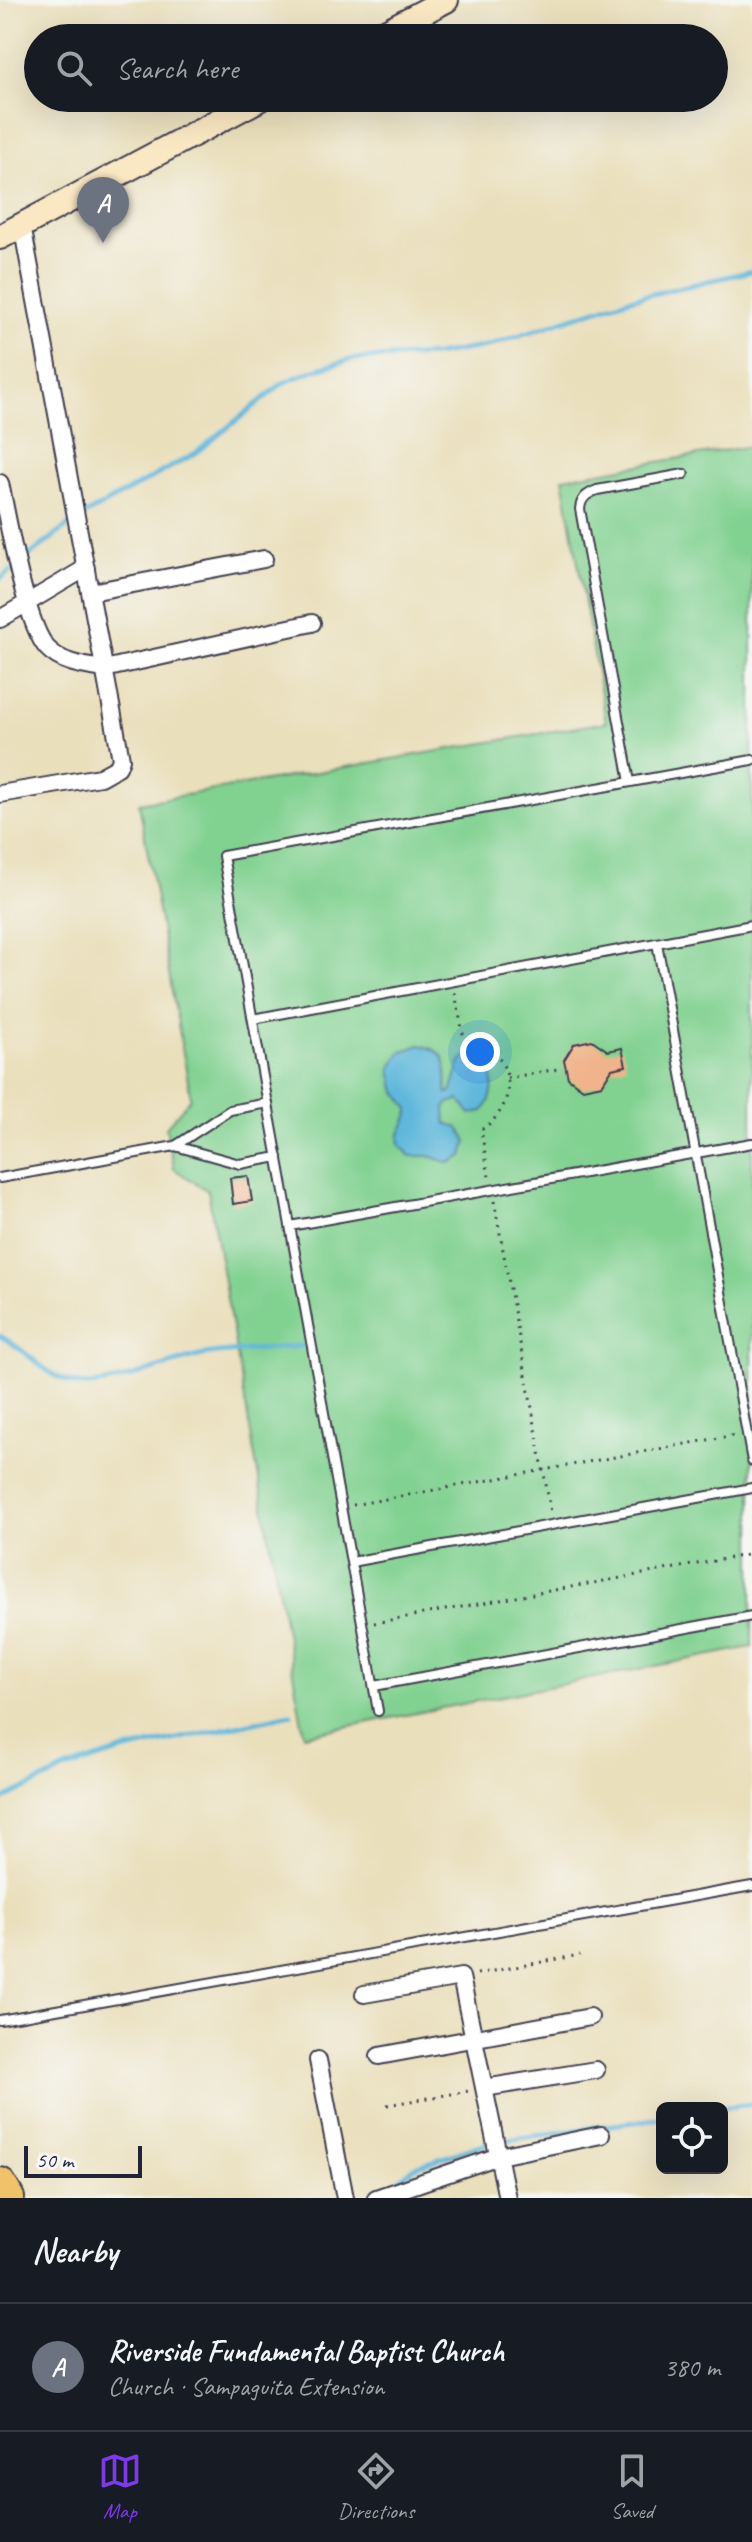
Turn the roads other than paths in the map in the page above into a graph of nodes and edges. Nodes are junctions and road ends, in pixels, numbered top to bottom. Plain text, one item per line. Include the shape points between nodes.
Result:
1 (446, 0) edge
2 (401, 24) edge
3 (235, 112) edge
4 (22, 225) junction
5 (0, 237) edge
6 (684, 474) dead end
7 (0, 483) edge
8 (6, 542) edge
9 (264, 559) dead end
10 (86, 568) junction
11 (91, 592) junction
12 (28, 603) junction
13 (0, 619) edge
14 (312, 623) dead end
15 (104, 669) junction
16 (752, 760) edge
17 (630, 782) junction
18 (0, 794) edge
19 (752, 925) edge
20 (657, 943) junction
21 (253, 1019) junction
22 (268, 1103) junction
23 (752, 1143) edge
24 (175, 1146) junction
25 (696, 1153) junction
26 (278, 1157) junction
27 (0, 1178) edge
28 (290, 1226) junction
29 (752, 1461) edge
30 (752, 1488) edge
31 (351, 1562) junction
32 (752, 1616) edge
33 (374, 1686) junction
34 (378, 1711) dead end
35 (752, 1886) edge
36 (364, 1994) dead end
37 (590, 2017) dead end
38 (0, 2020) edge
39 (474, 2038) junction
40 (379, 2056) dead end
41 (318, 2060) dead end
42 (596, 2070) dead end
43 (484, 2088) junction
44 (601, 2135) dead end
45 (499, 2156) junction
46 (0, 2183) edge
47 (9, 2198) edge
48 (345, 2198) edge
49 (376, 2198) edge
50 (507, 2198) edge

1 - 2 street
3 - 4 street
4 - 5 street
4 - 10 street
6 - 17 lane via 597,490 581,501
7 - 8 street
8 - 12 street
9 - 11 street
10 - 11 street
10 - 12 street
11 - 15 street
12 - 13 street
12 - 15 street via 48,649 76,664
14 - 15 street
15 - 18 street via 120,748 118,767 100,777
16 - 17 lane
17 - 21 lane via 223,856
19 - 20 lane
20 - 21 lane
20 - 25 lane
21 - 22 lane
22 - 24 lane via 230,1110
22 - 26 lane
23 - 25 lane
24 - 26 lane via 240,1164
24 - 27 lane
25 - 28 lane
25 - 29 lane
26 - 28 lane
28 - 31 lane
30 - 31 lane
31 - 33 lane
32 - 33 lane
33 - 34 lane
35 - 38 lane
36 - 39 street via 461,1977
37 - 39 street
39 - 40 street
39 - 43 street
41 - 48 street
42 - 43 street
43 - 45 street
44 - 45 street
45 - 49 street
45 - 50 street
46 - 47 highway

